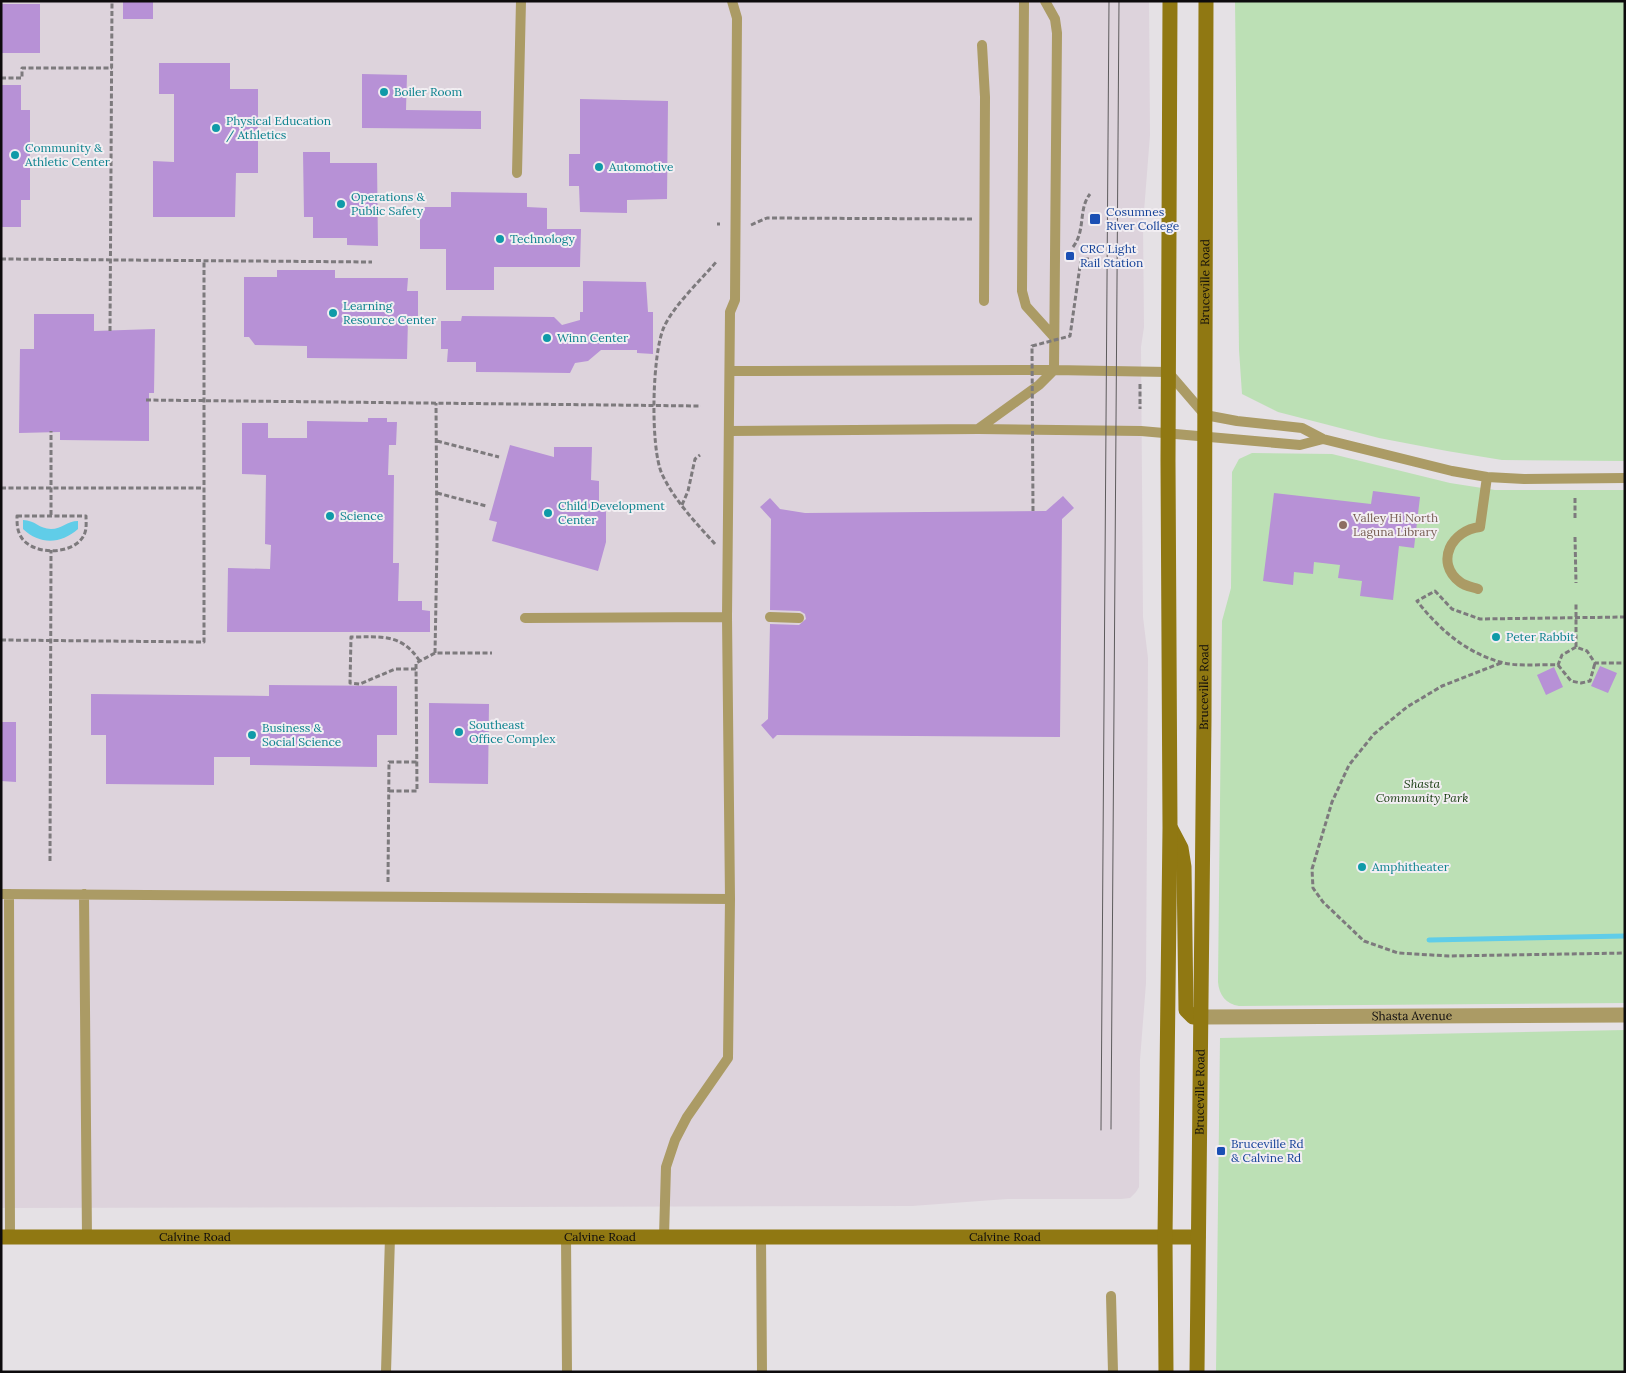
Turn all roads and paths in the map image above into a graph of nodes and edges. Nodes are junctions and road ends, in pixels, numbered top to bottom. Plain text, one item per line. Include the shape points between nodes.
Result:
1 (112, 1) edge
2 (521, 1) edge
3 (732, 1) edge
4 (1024, 1) edge
5 (1045, 1) edge
6 (1170, 1) edge
7 (1206, 1) edge
8 (982, 44) dead end
9 (112, 68) junction
10 (1, 78) edge
11 (517, 173) dead end
12 (1090, 194) dead end
13 (975, 219) dead end
14 (751, 224) dead end
15 (1073, 247) dead end
16 (1, 259) edge
17 (1089, 259) dead end
18 (111, 260) junction
19 (204, 261) junction
20 (717, 261) dead end
21 (372, 262) dead end
22 (984, 301) dead end
23 (110, 331) dead end
24 (1054, 337) junction
25 (1054, 370) junction
26 (730, 371) junction
27 (1168, 372) junction
28 (1140, 384) dead end
29 (146, 400) dead end
30 (203, 400) junction
31 (436, 403) junction
32 (656, 405) junction
33 (701, 406) dead end
34 (1140, 409) dead end
35 (1205, 415) junction
36 (978, 429) junction
37 (51, 430) dead end
38 (730, 431) junction
39 (1168, 433) junction
40 (1204, 438) junction
41 (1323, 439) junction
42 (437, 441) junction
43 (700, 456) dead end
44 (499, 457) dead end
45 (1487, 477) junction
46 (1625, 478) edge
47 (1, 488) edge
48 (51, 488) junction
49 (203, 488) junction
50 (437, 493) junction
51 (1575, 498) dead end
52 (682, 505) junction
53 (486, 506) dead end
54 (1033, 511) dead end
55 (51, 515) dead end
56 (1575, 518) dead end
57 (1575, 537) dead end
58 (716, 545) dead end
59 (51, 550) junction
60 (1576, 583) dead end
61 (1478, 589) dead end
62 (1576, 602) dead end
63 (727, 617) junction
64 (770, 617) dead end
65 (525, 618) dead end
66 (799, 618) dead end
67 (1576, 618) junction
68 (1625, 618) edge
69 (1, 640) edge
70 (51, 641) junction
71 (1576, 647) junction
72 (435, 652) junction
73 (492, 653) dead end
74 (419, 660) junction
75 (1501, 663) junction
76 (1595, 663) junction
77 (1625, 663) edge
78 (1558, 665) junction
79 (416, 669) junction
80 (417, 762) junction
81 (389, 791) junction
82 (1170, 828) junction
83 (50, 861) dead end
84 (388, 882) dead end
85 (5, 894) edge
86 (84, 894) junction
87 (730, 899) junction
88 (1625, 953) edge
89 (1625, 1015) edge
90 (1200, 1017) junction
91 (566, 1236) junction
92 (664, 1236) junction
93 (762, 1236) junction
94 (390, 1237) junction
95 (1165, 1237) junction
96 (1198, 1237) junction
97 (6, 1238) edge
98 (87, 1238) junction
99 (1111, 1296) dead end
100 (386, 1372) edge
101 (567, 1372) edge
102 (762, 1372) edge
103 (1113, 1372) edge
104 (1166, 1372) edge
105 (1197, 1372) edge

1 - 9 path
2 - 11 lane
3 - 26 lane via 737,18 735,300 730,312
4 - 24 lane via 1022,291 1026,306
5 - 24 lane via 1055,19 1057,33
6 - 27 main road
7 - 35 main road, Bruceville Road
8 - 22 lane via 985,96
9 - 10 path via 22,68 22,78
9 - 18 path
12 - 15 path via 1084,204 1082,231
13 - 14 path via 767,218
16 - 18 path
17 - 54 path, bridge via 1081,260 1070,336 1032,346
18 - 19 path
18 - 23 path
19 - 21 path
19 - 30 path
20 - 32 path via 664,326 656,360
24 - 25 lane
25 - 26 lane
25 - 27 lane
25 - 36 lane via 1039,385
26 - 38 lane
27 - 35 lane
27 - 39 main road
28 - 34 path
29 - 30 path
30 - 31 path
30 - 49 path
31 - 32 path
31 - 42 path
32 - 33 path
32 - 52 path via 656,451 661,473
35 - 40 main road, Bruceville Road
35 - 41 lane via 1302,428
36 - 38 lane
36 - 39 lane
37 - 48 path
38 - 63 lane
39 - 40 lane
39 - 82 main road
40 - 41 lane via 1300,445
40 - 90 main road, Bruceville Road
41 - 45 lane
42 - 44 path
42 - 50 path
43 - 52 path via 695,459
45 - 46 lane
45 - 61 lane via 1480,527 1463,531 1451,544 1448,553 1455,578
47 - 48 path
48 - 49 path
48 - 55 path
49 - 70 path via 204,642
50 - 53 path
50 - 72 path
51 - 56 path
52 - 58 path
57 - 60 path
59 - 59 path via 27,544 20,537 17,516 86,516 83,538 67,548
59 - 70 path
62 - 67 path
63 - 65 lane
63 - 87 lane
64 - 66 lane
67 - 68 path
67 - 71 path
67 - 75 path via 1470,617 1452,609 1435,590 1417,601 1450,637
69 - 70 path
70 - 83 path
71 - 76 path via 1587,651
71 - 78 path via 1562,655
72 - 73 path
72 - 74 path
74 - 79 path
74 - 79 path via 414,651 394,638 351,637 350,683 360,684 395,669
75 - 78 path
75 - 88 path via 1442,686 1407,707 1374,734 1349,765 1332,802 1312,869 1313,888 1323,902 1364,941 1398,953 1449,956
76 - 77 path
76 - 78 path via 1590,681 1581,683 1571,682
79 - 80 path
80 - 81 path via 417,791
80 - 81 path via 389,762
81 - 84 path
82 - 90 main road via 1182,848 1184,867 1186,1010 1193,1017
82 - 95 main road
85 - 86 lane
85 - 97 lane
86 - 87 lane
86 - 98 lane
87 - 92 lane via 728,1058 675,1140 666,1167
89 - 90 street, Shasta Avenue
90 - 96 main road, Bruceville Road
91 - 92 main road, Calvine Road
91 - 94 main road, Calvine Road
91 - 101 lane
92 - 93 main road, Calvine Road
93 - 95 main road, Calvine Road
93 - 102 lane
94 - 98 main road, Calvine Road
94 - 100 lane
95 - 96 main road, Calvine Road
95 - 104 main road
96 - 105 main road, Bruceville Road
97 - 98 main road, Calvine Road
99 - 103 lane

